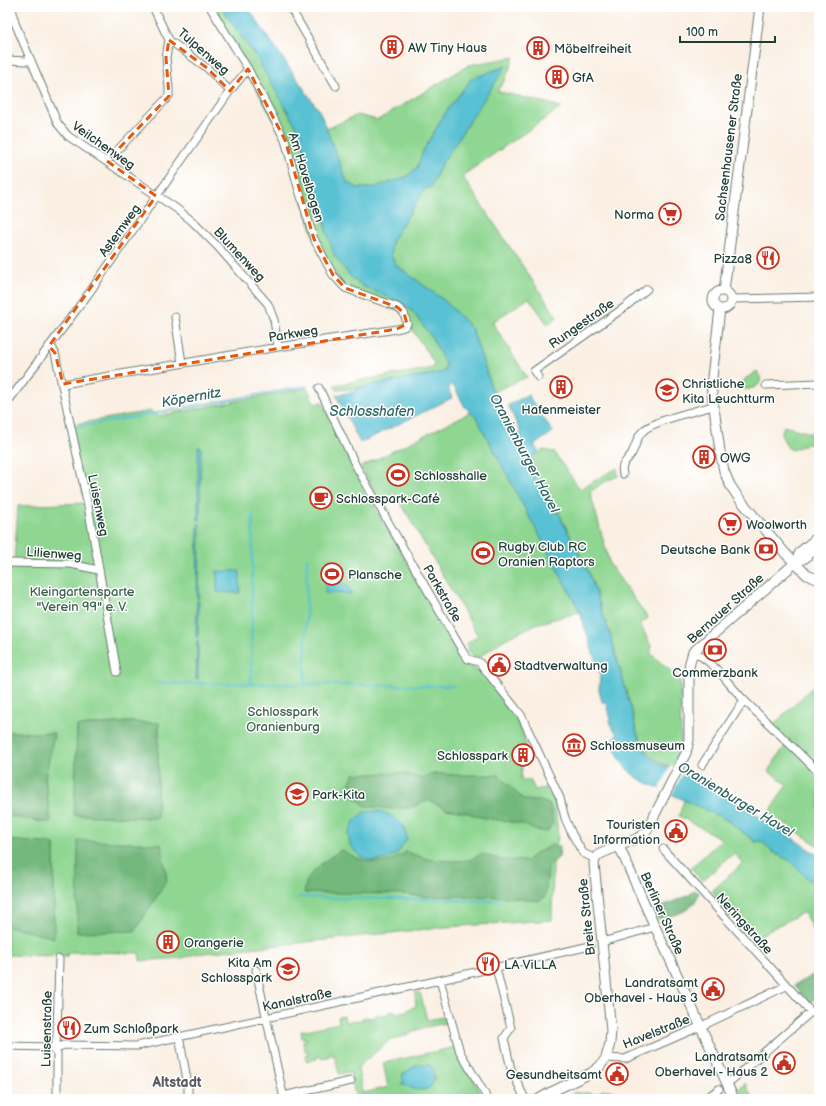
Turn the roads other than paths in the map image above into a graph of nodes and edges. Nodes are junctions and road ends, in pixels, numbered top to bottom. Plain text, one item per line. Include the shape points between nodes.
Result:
1 (12, 7) edge
2 (153, 7) edge
3 (210, 7) edge
4 (290, 7) edge
5 (760, 7) edge
6 (169, 40) junction
7 (7, 60) edge
8 (31, 60) junction
9 (248, 69) junction
10 (336, 86) dead end
11 (230, 91) junction
12 (107, 161) junction
13 (156, 196) junction
14 (647, 289) dead end
15 (724, 291) junction
16 (819, 297) edge
17 (731, 299) junction
18 (720, 310) junction
19 (175, 317) dead end
20 (407, 324) joint
21 (49, 346) junction
22 (278, 347) junction
23 (182, 364) junction
24 (538, 377) dead end
25 (819, 383) edge
26 (62, 384) junction
27 (766, 385) dead end
28 (319, 388) dead end
29 (7, 402) edge
30 (713, 406) junction
31 (623, 474) dead end
32 (819, 536) edge
33 (819, 546) edge
34 (7, 563) edge
35 (795, 564) junction
36 (98, 570) junction
37 (819, 580) edge
38 (693, 652) junction
39 (117, 672) dead end
40 (744, 700) junction
41 (702, 765) dead end
42 (819, 773) edge
43 (619, 846) junction
44 (662, 849) dead end
45 (594, 864) junction
46 (655, 927) junction
47 (602, 942) junction
48 (590, 946) dead end
49 (59, 959) dead end
50 (496, 968) junction
51 (256, 970) dead end
52 (440, 980) junction
53 (786, 986) junction
54 (266, 1017) junction
55 (700, 1027) junction
56 (180, 1036) junction
57 (7, 1046) edge
58 (55, 1050) junction
59 (606, 1058) junction
60 (351, 1081) dead end
61 (723, 1086) junction
62 (283, 1098) edge
63 (57, 1099) edge
64 (188, 1099) edge
65 (486, 1099) edge
66 (525, 1099) edge
67 (539, 1099) edge
68 (705, 1099) edge
69 (734, 1099) edge

1 - 8 street, Veilchenweg via 15,23
2 - 6 street, Tulpenweg
3 - 9 street, Am Havelbogen
4 - 10 street
5 - 15 main road, Sachsenhausener Straße
6 - 11 street, Tulpenweg via 207,68
6 - 12 street via 166,58 169,96
7 - 8 street
8 - 12 street, Veilchenweg via 58,124 68,136
9 - 11 street, Asternweg
9 - 20 street, Am Havelbogen via 285,140 314,239 333,275 345,288 397,307 404,313
11 - 13 street, Asternweg
12 - 13 street, Veilchenweg
13 - 21 street, Asternweg
13 - 22 street, Blumenweg via 192,221 262,295 272,313
14 - 24 street, Rungestraße via 534,371
15 - 17 main road
15 - 18 main road via 718,291 713,297 713,304
16 - 17 street
17 - 18 main road via 728,307
18 - 30 main road via 711,386
19 - 23 street
20 - 22 street, Parkweg via 397,329
21 - 26 street, Luisenweg via 56,353
21 - 29 street, Asternweg
22 - 23 street, Parkweg
23 - 26 street, Parkweg
25 - 27 street
26 - 36 street, Luisenweg via 88,506
28 - 45 street, Parkstraße via 362,477 468,660 479,662 521,715 560,798 564,818 583,853
30 - 31 street via 647,427 641,432 623,465
30 - 35 main road via 721,458 730,485
32 - 35 main road, Bernauer Straße via 800,552
33 - 35 main road, Bernauer Straße
34 - 36 street, Lilienweg via 71,564
35 - 37 main road via 807,575
35 - 38 main road, Bernauer Straße
36 - 39 street, Luisenweg
38 - 40 street via 714,667
38 - 43 main road, Bernauer Straße via 689,668 689,740 686,753 646,832
40 - 41 street
40 - 42 street
43 - 45 main road, Bernauer Straße via 600,854
43 - 46 main road, Berliner Straße
44 - 53 street, Neringstraße
45 - 47 main road, Breite Straße
46 - 47 street
46 - 55 main road, Berliner Straße
47 - 59 main road, Breite Straße via 611,1030
48 - 50 street, Kanalstraße
49 - 58 street, Luisenstraße
50 - 52 street, Kanalstraße
50 - 66 street via 511,1028 504,1038 509,1061
51 - 54 street
52 - 54 street, Kanalstraße
52 - 65 street via 460,1052
53 - 55 street, Havelstraße
53 - 61 street, Neringstraße via 811,1012
54 - 56 street, Kanalstraße
54 - 62 street
55 - 59 street, Havelstraße via 625,1059
55 - 61 main road, Berliner Straße
56 - 58 street, Kanalstraße via 137,1046 63,1045
56 - 64 street
57 - 58 street, Kanalstraße via 50,1047
58 - 63 street, Luisenstraße
59 - 67 main road via 591,1073
60 - 62 street
61 - 68 street
61 - 69 main road, Berliner Straße

